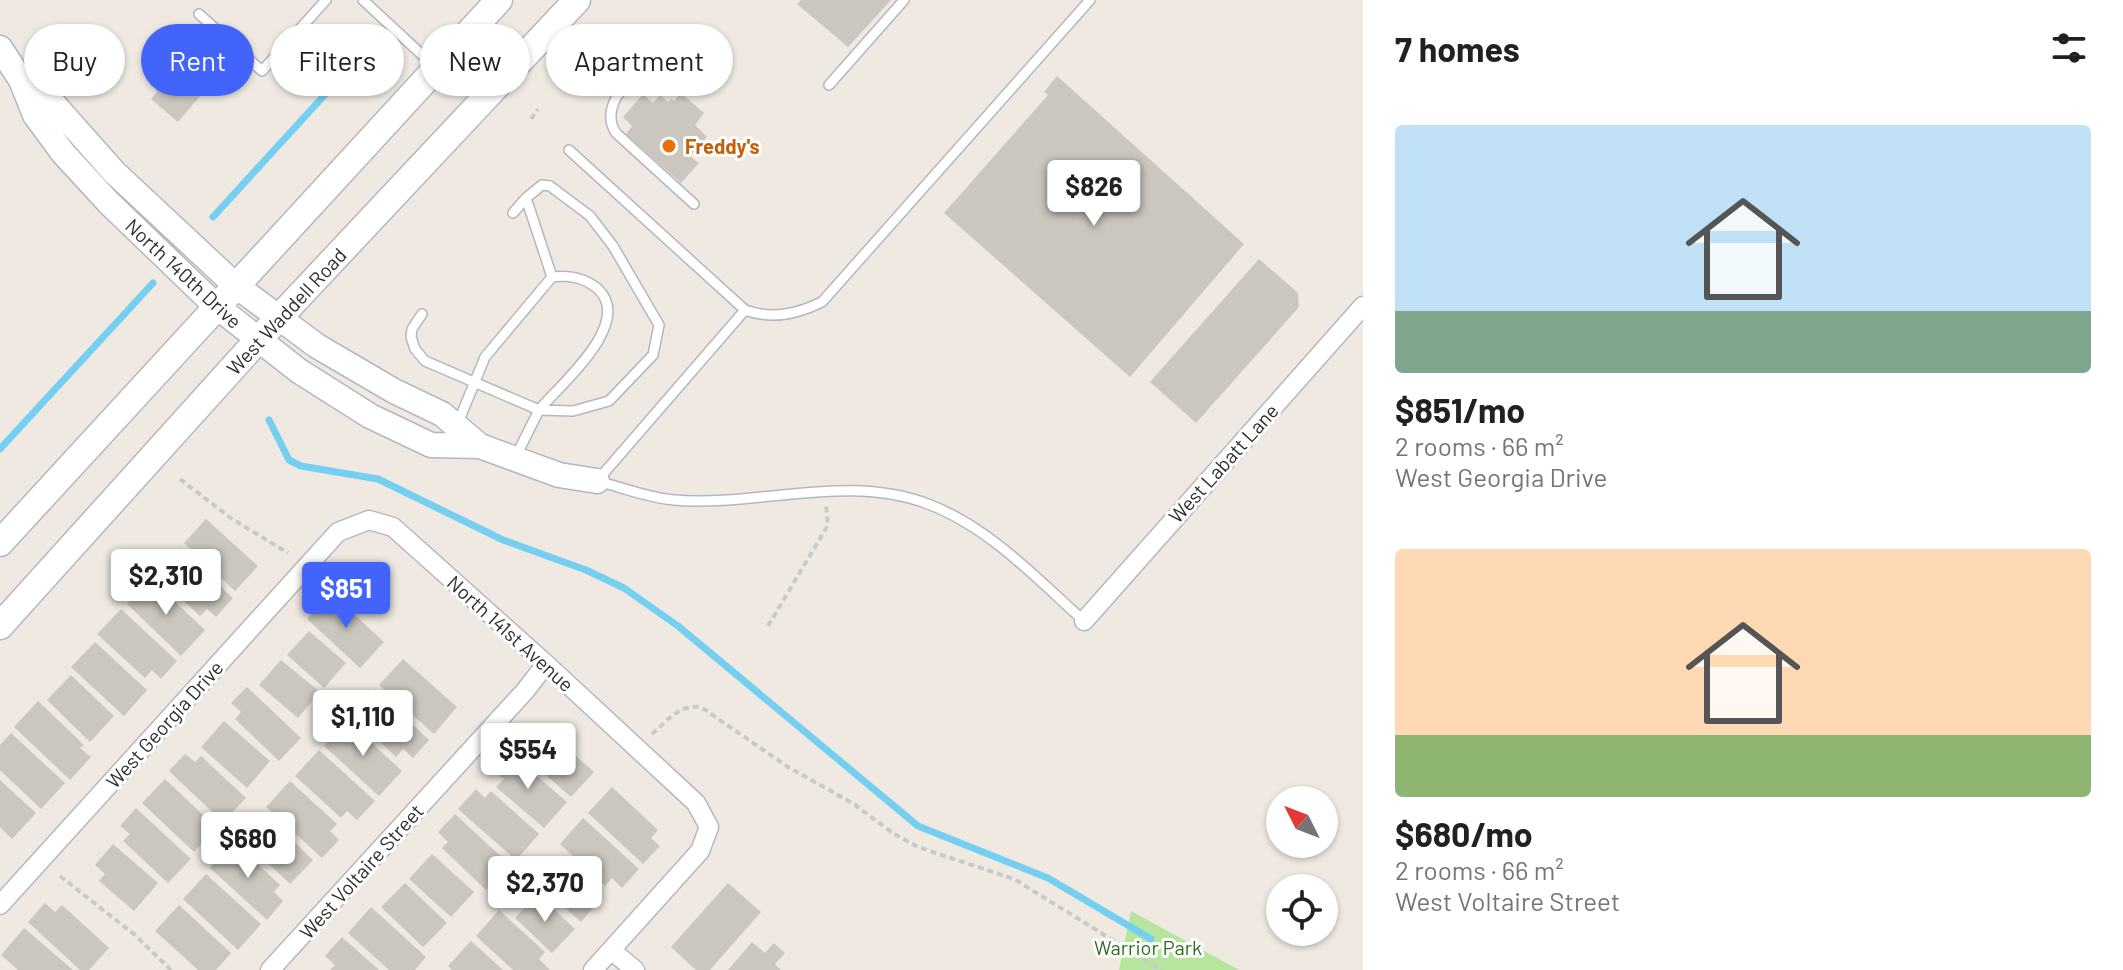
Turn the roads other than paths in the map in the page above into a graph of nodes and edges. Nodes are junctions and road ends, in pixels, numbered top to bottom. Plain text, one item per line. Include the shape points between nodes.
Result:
1 (326, 0) edge
2 (363, 0) edge
3 (499, 0) edge
4 (577, 0) edge
5 (904, 0) edge
6 (1090, 0) edge
7 (199, 14) dead end
8 (477, 24) edge
9 (0, 48) edge
10 (420, 53) edge
11 (21, 80) junction
12 (829, 85) dead end
13 (420, 87) edge
14 (618, 96) edge
15 (569, 150) dead end
16 (526, 198) junction
17 (694, 204) dead end
18 (513, 213) dead end
19 (552, 277) junction
20 (235, 285) junction
21 (216, 306) junction
22 (1363, 306) edge
23 (745, 310) junction
24 (422, 314) dead end
25 (278, 318) junction
26 (258, 340) junction
27 (474, 382) junction
28 (539, 410) junction
29 (456, 426) junction
30 (480, 446) junction
31 (515, 458) junction
32 (597, 481) junction
33 (369, 520) joint
34 (0, 543) edge
35 (1084, 621) joint
36 (0, 626) edge
37 (546, 664) junction
38 (0, 905) edge
39 (611, 950) junction
40 (270, 970) edge
41 (593, 970) edge
42 (635, 970) edge

1 - 7 lane via 262,71
2 - 10 lane
3 - 8 main road
4 - 25 main road, West Waddell Road
5 - 12 lane
6 - 23 lane via 822,302 799,313 761,316
9 - 11 street, North 140th Drive
11 - 20 street, North 140th Drive via 51,101 114,172
11 - 21 street, North 140th Drive via 35,115 63,153
13 - 20 main road
14 - 17 lane via 610,111 616,133
15 - 23 lane
16 - 18 lane
16 - 19 lane
16 - 28 lane via 542,185 550,186 590,216 659,325 653,355 609,401 573,411
19 - 27 lane via 485,357
19 - 28 lane via 583,279 604,295 609,306 602,338
20 - 21 main road
20 - 25 street, North 140th Drive
21 - 26 street, North 140th Drive
21 - 34 main road
22 - 35 street, West Labatt Lane
23 - 32 lane
24 - 27 lane via 412,329 415,349 425,361
25 - 26 main road, West Waddell Road
25 - 29 street, North 140th Drive
26 - 30 street, North 140th Drive via 370,416 431,445
26 - 36 main road, West Waddell Road
27 - 28 lane
27 - 29 lane
28 - 31 lane
29 - 30 street, North 140th Drive
30 - 31 street, North 140th Drive
31 - 32 street, North 140th Drive via 559,475
32 - 35 lane via 672,500 860,490 902,496 982,532
33 - 37 street, North 141st Avenue via 393,527
33 - 38 street, West Georgia Drive via 338,532
37 - 39 street, North 141st Avenue via 696,803 709,827 700,851
37 - 40 street, West Voltaire Street
39 - 41 street
39 - 42 street

